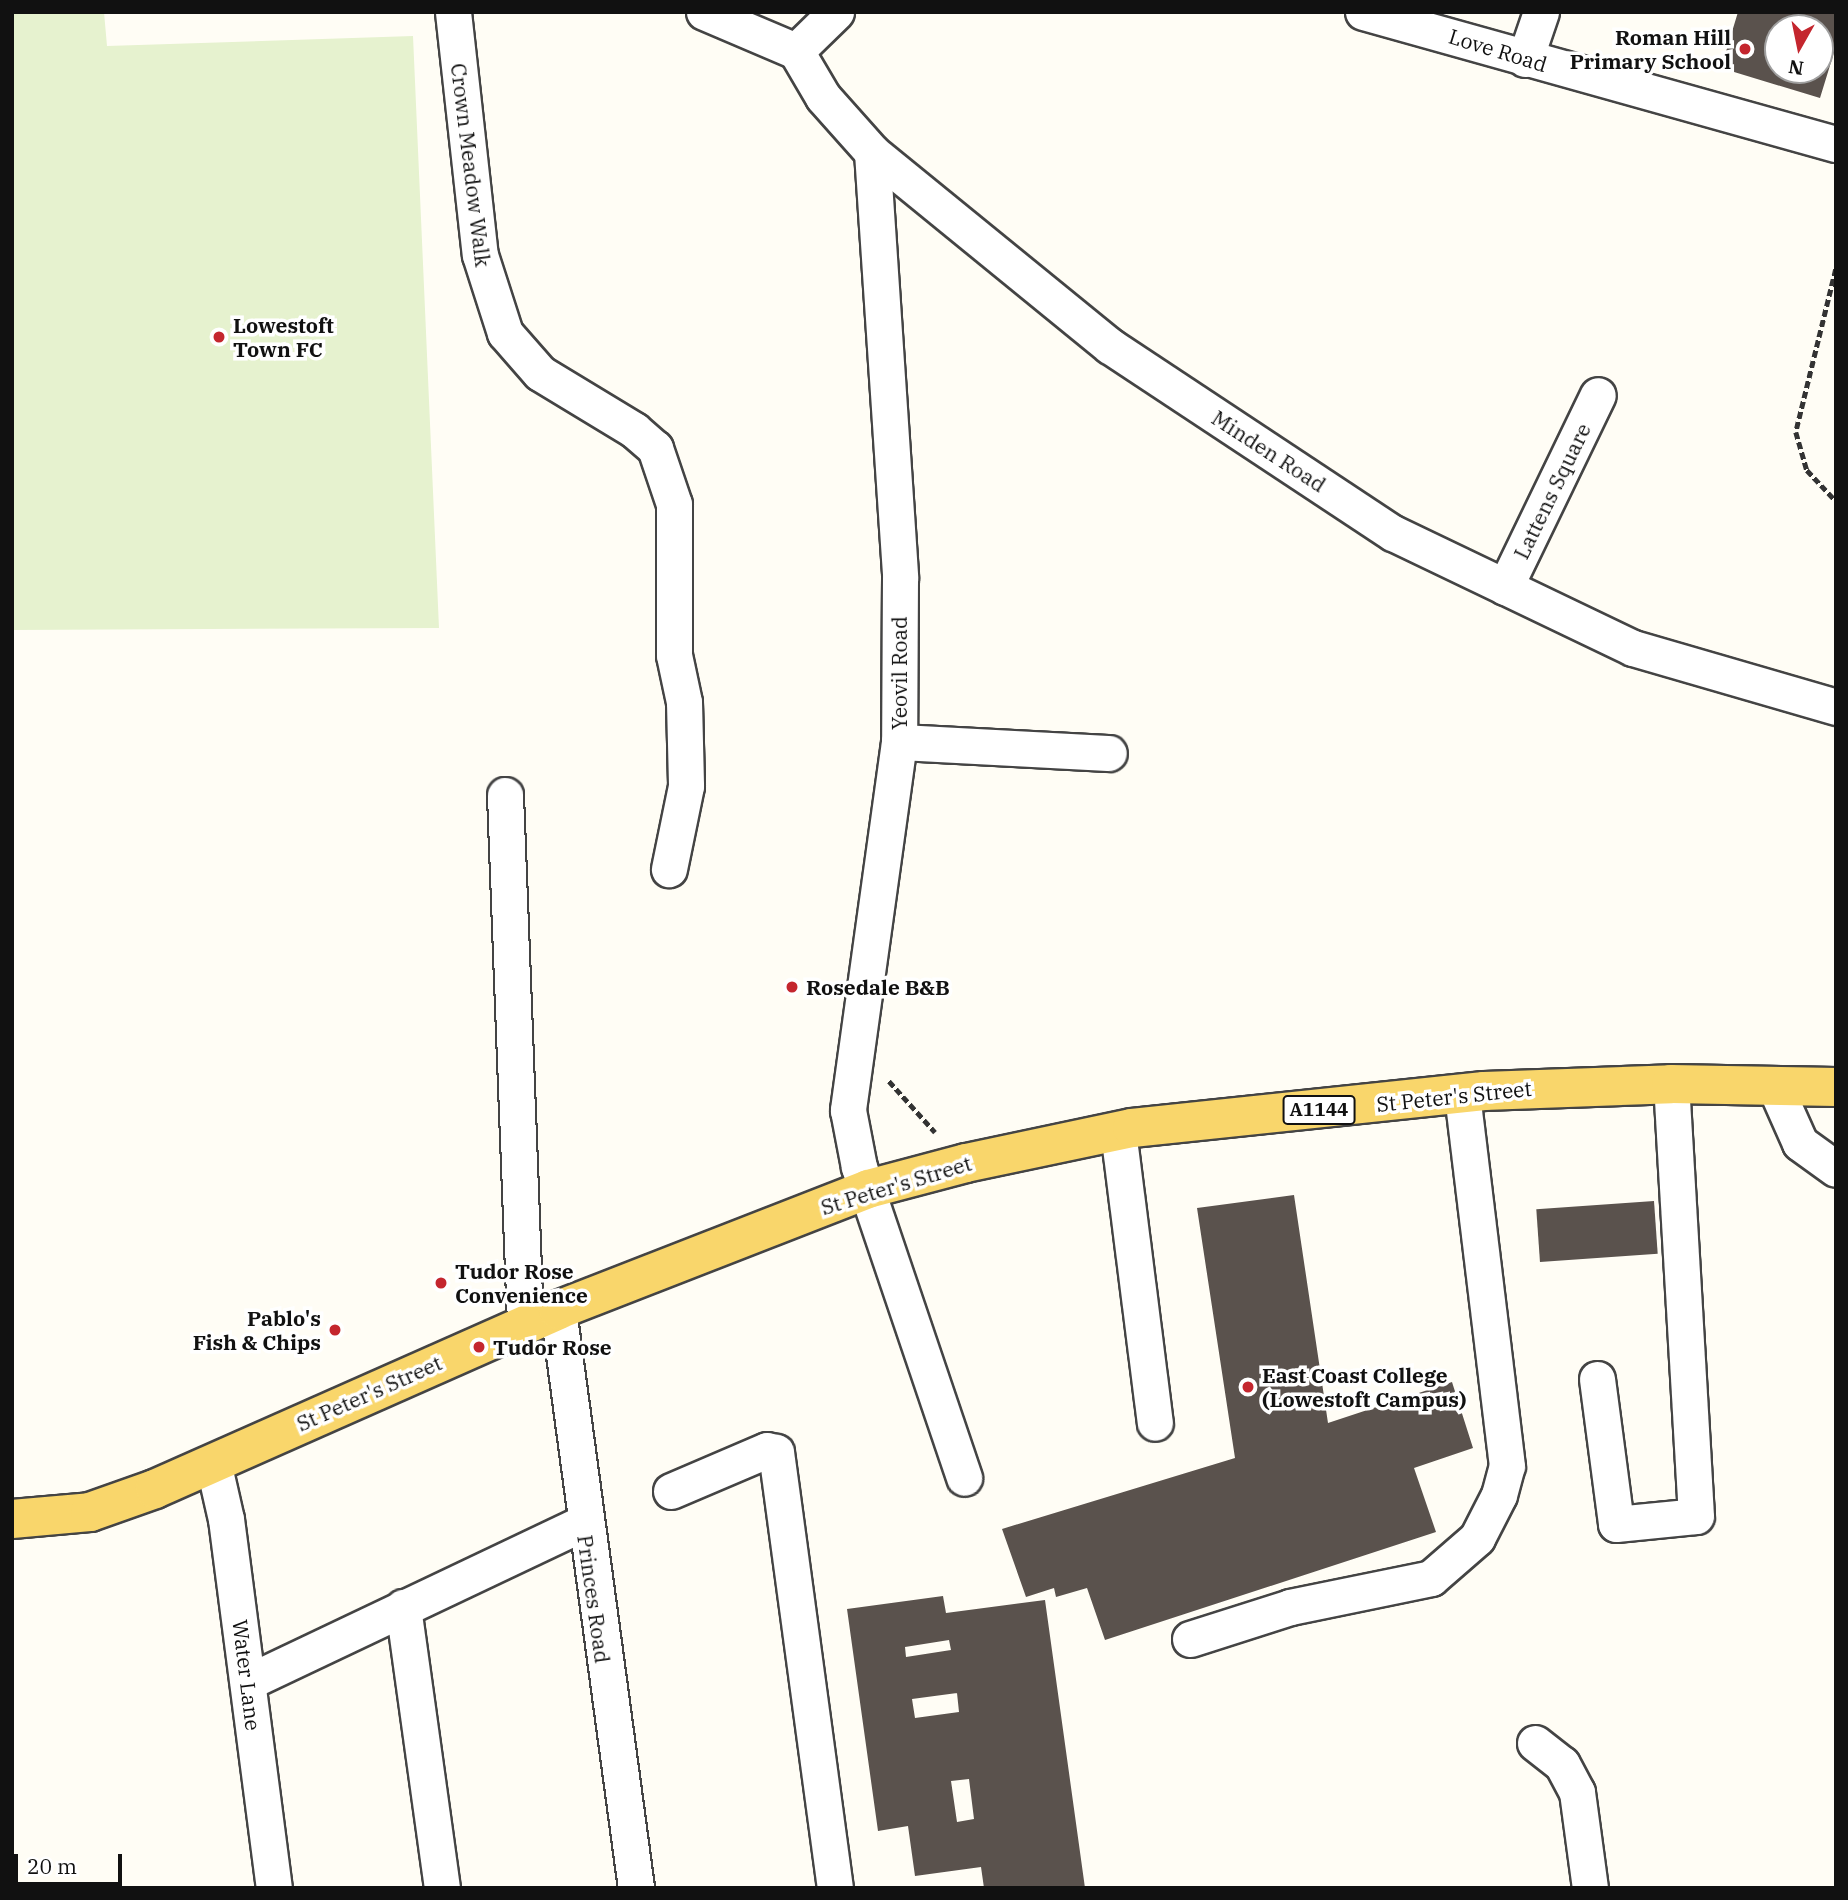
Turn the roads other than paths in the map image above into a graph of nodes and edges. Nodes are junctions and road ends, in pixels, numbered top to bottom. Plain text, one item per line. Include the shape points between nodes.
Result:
1 (453, 12) edge
2 (704, 12) edge
3 (836, 12) edge
4 (1363, 12) edge
5 (1541, 12) edge
6 (1368, 13) edge
7 (796, 51) junction
8 (1525, 59) junction
9 (1836, 144) edge
10 (872, 152) junction
11 (1598, 394) dead end
12 (1506, 587) junction
13 (1836, 707) edge
14 (899, 742) junction
15 (1109, 753) dead end
16 (505, 795) dead end
17 (669, 869) dead end
18 (1671, 1084) junction
19 (1836, 1087) edge
20 (1776, 1089) junction
21 (1462, 1094) junction
22 (1118, 1131) junction
23 (1836, 1169) edge
24 (868, 1189) junction
25 (541, 1317) junction
26 (1597, 1379) dead end
27 (1155, 1423) dead end
28 (214, 1462) junction
29 (964, 1478) dead end
30 (671, 1491) dead end
31 (12, 1519) edge
32 (583, 1523) junction
33 (403, 1607) junction
34 (1190, 1639) dead end
35 (248, 1682) junction
36 (1535, 1743) dead end
37 (274, 1888) edge
38 (442, 1888) edge
39 (636, 1888) edge
40 (835, 1888) edge
41 (1590, 1888) edge

1 - 17 street, Crown Meadow Walk via 480,255 505,333 540,373 634,430 655,448 674,504 674,655 684,702 686,786
2 - 7 street
3 - 7 street
4 - 6 street, Love Road
5 - 8 street
6 - 8 street, Love Road
7 - 10 street, Minden Road via 822,97
8 - 9 street, Love Road
10 - 12 street, Minden Road via 1110,346 1393,533
10 - 14 street, Yeovil Road via 900,578
11 - 12 street, Lattens Square
12 - 13 street, Minden Road via 1633,648
14 - 15 street
14 - 24 street, Yeovil Road via 848,1110
16 - 25 street, Princes Road
18 - 20 main road, St Peter's Street / A1144
18 - 21 main road, St Peter's Street / A1144
18 - 26 street via 1696,1516 1616,1524
19 - 20 main road, St Peter's Street / A1144
20 - 23 street via 1800,1143
21 - 22 main road, St Peter's Street / A1144
21 - 34 street via 1507,1466 1499,1495 1477,1538 1432,1578 1290,1607
22 - 24 main road, St Peter's Street / A1144
22 - 27 street
24 - 25 main road, St Peter's Street / A1144
24 - 29 street, Yeovil Road
25 - 28 main road, St Peter's Street / A1144
25 - 32 street, Princes Road
28 - 31 main road, St Peter's Street / A1144 via 90,1512
28 - 35 street, Water Lane
30 - 40 street via 767,1450 776,1451
32 - 33 street
32 - 39 street, Princes Road
33 - 35 street
33 - 38 street
35 - 37 street, Water Lane
36 - 41 street via 1562,1764 1577,1792

